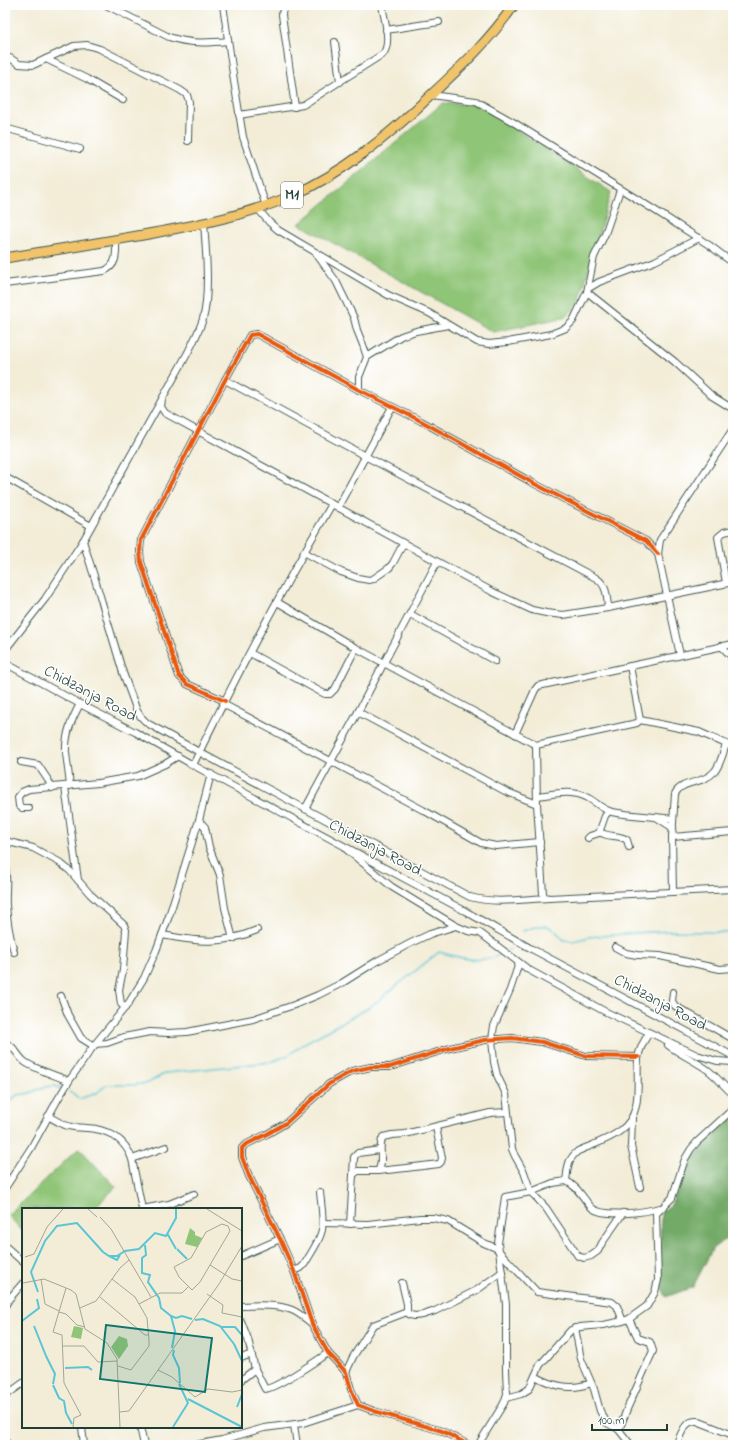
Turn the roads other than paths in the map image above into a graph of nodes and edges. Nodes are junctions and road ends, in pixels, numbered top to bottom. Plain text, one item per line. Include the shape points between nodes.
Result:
1 (106, 5) edge
2 (223, 5) edge
3 (290, 5) edge
4 (382, 5) edge
5 (514, 5) edge
6 (439, 22) dead end
7 (386, 30) junction
8 (228, 41) junction
9 (335, 42) dead end
10 (5, 59) edge
11 (46, 59) junction
12 (340, 82) junction
13 (431, 95) junction
14 (123, 100) dead end
15 (295, 107) junction
16 (239, 116) junction
17 (5, 128) edge
18 (188, 141) dead end
19 (80, 149) dead end
20 (620, 190) junction
21 (262, 207) junction
22 (204, 223) junction
23 (698, 238) junction
24 (116, 240) junction
25 (315, 252) junction
26 (5, 258) edge
27 (733, 263) edge
28 (5, 284) edge
29 (588, 290) junction
30 (448, 325) junction
31 (367, 357) junction
32 (225, 380) junction
33 (359, 390) junction
34 (162, 399) junction
35 (392, 408) junction
36 (733, 408) edge
37 (733, 428) edge
38 (198, 432) junction
39 (366, 456) junction
40 (5, 478) edge
41 (335, 506) junction
42 (91, 526) junction
43 (733, 530) edge
44 (83, 542) junction
45 (403, 544) junction
46 (304, 552) junction
47 (658, 554) junction
48 (437, 562) junction
49 (733, 582) edge
50 (726, 583) junction
51 (666, 595) junction
52 (277, 602) junction
53 (608, 608) junction
54 (410, 614) junction
55 (733, 644) edge
56 (720, 646) junction
57 (356, 648) junction
58 (5, 650) edge
59 (250, 653) junction
60 (680, 655) junction
61 (733, 658) edge
62 (495, 661) dead end
63 (5, 663) edge
64 (384, 663) junction
65 (630, 666) junction
66 (224, 703) junction
67 (80, 704) junction
68 (358, 712) junction
69 (640, 720) junction
70 (516, 734) junction
71 (726, 744) junction
72 (536, 745) junction
73 (733, 747) edge
74 (199, 752) junction
75 (178, 756) junction
76 (331, 761) junction
77 (21, 762) dead end
78 (193, 765) junction
79 (211, 774) junction
80 (67, 787) junction
81 (52, 788) junction
82 (537, 796) junction
83 (537, 804) junction
84 (29, 808) dead end
85 (305, 809) junction
86 (609, 811) junction
87 (655, 816) junction
88 (673, 819) junction
89 (199, 820) junction
90 (673, 828) junction
91 (600, 832) junction
92 (733, 832) edge
93 (672, 837) junction
94 (588, 838) dead end
95 (5, 840) edge
96 (540, 842) junction
97 (339, 843) junction
98 (629, 847) dead end
99 (5, 867) edge
100 (79, 881) junction
101 (733, 889) edge
102 (673, 892) junction
103 (549, 898) junction
104 (456, 926) junction
105 (257, 930) dead end
106 (162, 935) junction
107 (233, 939) junction
108 (616, 947) dead end
109 (14, 952) dead end
110 (519, 963) junction
111 (733, 968) edge
112 (674, 992) dead end
113 (61, 996) dead end
114 (125, 1008) junction
115 (649, 1033) junction
116 (492, 1039) junction
117 (733, 1039) edge
118 (662, 1040) junction
119 (5, 1043) edge
120 (94, 1045) junction
121 (733, 1056) edge
122 (638, 1057) junction
123 (733, 1062) edge
124 (69, 1081) junction
125 (733, 1094) edge
126 (733, 1109) edge
127 (507, 1112) junction
128 (48, 1116) junction
129 (632, 1119) junction
130 (436, 1127) junction
131 (166, 1147) dead end
132 (380, 1150) junction
133 (132, 1159) junction
134 (378, 1171) junction
135 (353, 1175) junction
136 (566, 1181) junction
137 (640, 1186) dead end
138 (5, 1188) edge
139 (320, 1192) dead end
140 (531, 1192) junction
141 (194, 1194) dead end
142 (142, 1208) edge
143 (147, 1208) edge
144 (660, 1208) junction
145 (623, 1213) junction
146 (323, 1223) junction
147 (350, 1224) junction
148 (280, 1239) junction
149 (5, 1246) edge
150 (499, 1252) junction
151 (242, 1256) edge
152 (22, 1261) edge
153 (294, 1271) junction
154 (502, 1272) junction
155 (402, 1283) dead end
156 (22, 1284) edge
157 (7, 1296) edge
158 (5, 1306) edge
159 (242, 1306) edge
160 (407, 1312) junction
161 (626, 1320) junction
162 (242, 1323) edge
163 (312, 1324) junction
164 (575, 1328) junction
165 (252, 1354) junction
166 (328, 1354) junction
167 (242, 1358) edge
168 (255, 1370) junction
169 (346, 1372) junction
170 (535, 1376) junction
171 (242, 1379) edge
172 (592, 1383) junction
173 (22, 1384) edge
174 (5, 1396) edge
175 (506, 1398) junction
176 (358, 1405) junction
177 (294, 1425) junction
178 (82, 1428) edge
179 (140, 1428) edge
180 (620, 1430) junction
181 (733, 1436) edge
182 (5, 1441) edge
183 (205, 1444) edge
184 (9, 1445) edge
185 (84, 1445) edge
186 (144, 1445) edge
187 (195, 1445) edge
188 (297, 1445) edge
189 (469, 1445) edge
190 (478, 1445) edge
191 (631, 1445) edge
192 (676, 1445) edge

1 - 8 street via 177,40 201,44
2 - 8 street
3 - 15 street via 282,10 282,15
4 - 7 street
5 - 13 highway, M1 via 492,35
6 - 7 street
7 - 12 street via 386,50
8 - 16 street
9 - 12 street
10 - 11 street via 10,58 29,65
11 - 14 street
11 - 18 street via 74,46 93,47 180,90 187,95 189,102
12 - 15 street via 303,105
13 - 20 street via 476,101
13 - 21 highway, M1 via 399,126 347,164 292,196
15 - 16 street
16 - 21 street
17 - 19 street
20 - 23 street
20 - 29 street via 594,257
21 - 22 highway, M1
21 - 25 street via 269,222 278,230
22 - 24 highway, M1
22 - 34 street via 206,290 203,318
23 - 27 street
23 - 29 street via 654,261 599,282
24 - 26 highway, M1
24 - 28 street via 116,256 110,269
25 - 30 street via 388,295
25 - 31 street via 336,281 354,318
29 - 30 street via 570,325 552,334 489,344 477,342
29 - 36 street via 712,396
30 - 31 street via 401,336
31 - 33 street via 358,378
32 - 33 street via 250,335 257,334
32 - 38 street
32 - 39 street
33 - 35 street
34 - 38 street via 161,407 165,413
34 - 42 street
35 - 39 street
35 - 47 street via 646,541
37 - 47 street via 660,540
38 - 41 street
38 - 66 street via 141,540 141,562 179,676 187,684
39 - 41 street
39 - 53 street via 596,578 605,587
40 - 42 street
41 - 45 street
41 - 46 street
42 - 44 street
43 - 50 street via 718,537
44 - 58 street via 45,599
44 - 74 street via 137,711 147,722
45 - 46 street via 389,568 369,580 341,572
45 - 48 street
46 - 52 street
47 - 51 street
48 - 53 street via 493,592 539,612 571,614
48 - 54 street
49 - 50 street
50 - 51 street
51 - 53 street
51 - 60 street
52 - 57 street
52 - 59 street
54 - 62 street
54 - 64 street
55 - 56 street
56 - 60 street
56 - 61 street
57 - 59 street via 330,694 319,691
57 - 64 street
59 - 66 street
60 - 65 street
63 - 67 street, Chidzanja Road
64 - 68 street
64 - 70 street
65 - 69 street
65 - 70 street via 538,686
66 - 74 street
66 - 76 street
67 - 75 street, Chidzanja Road
67 - 80 street via 69,727 66,742
68 - 76 street
68 - 83 street via 505,791
69 - 71 street via 699,732
69 - 72 street via 637,723
70 - 72 street
71 - 73 street
71 - 88 street via 716,770 703,780 677,789
72 - 82 street
74 - 78 street
74 - 85 street
75 - 78 street, Chidzanja Road
75 - 80 street via 138,776
76 - 85 street
76 - 96 street via 485,845
77 - 81 street via 38,765
78 - 79 street, Chidzanja Road
79 - 89 street
79 - 97 street, Chidzanja Road
80 - 81 street
80 - 100 street
81 - 84 street via 22,792 18,797 20,806
82 - 83 street
82 - 86 street via 575,793
83 - 96 street
85 - 103 street via 470,897 488,901
86 - 87 street
86 - 91 street
87 - 88 street
87 - 90 street
88 - 90 street
89 - 106 street
89 - 107 street via 207,831 209,847 220,875
90 - 93 street
91 - 94 street
91 - 98 street via 624,838
92 - 93 street
93 - 102 street
95 - 100 street via 44,853 60,862
96 - 103 street via 543,894
97 - 104 street via 392,886
97 - 121 street, Chidzanja Road
99 - 109 street via 6,906
100 - 114 street via 126,927 119,990 121,1004
101 - 102 street
102 - 103 street
104 - 110 street via 480,933
104 - 120 street via 411,943 318,996 253,1019 187,1032 150,1032
105 - 107 street
106 - 107 street via 208,941
106 - 114 street via 144,978
108 - 111 street via 626,953 637,955 660,956 720,969
110 - 115 street
110 - 116 street via 494,1026
112 - 117 street via 672,1002 675,1006
113 - 120 street via 81,1038
114 - 120 street
115 - 118 street
115 - 122 street
116 - 122 street via 512,1038 542,1042 592,1056
116 - 127 street via 494,1062 505,1090
116 - 148 street via 450,1048 390,1067 352,1071 324,1088 286,1123 245,1145 241,1151 249,1176
118 - 123 street via 708,1059
118 - 125 street via 716,1076
119 - 124 street via 12,1046 29,1064
120 - 124 street
122 - 129 street via 638,1091
124 - 128 street
126 - 144 street via 691,1149 672,1198
127 - 130 street via 490,1113
127 - 140 street via 512,1149
128 - 133 street via 67,1126 97,1129 112,1134 127,1148
128 - 138 street
129 - 136 street via 621,1131 573,1155 569,1161
129 - 137 street via 630,1146
130 - 132 street via 383,1137
130 - 134 street via 442,1158 439,1164
131 - 133 street
132 - 134 street via 381,1167
132 - 135 street via 358,1153 354,1157
133 - 142 street
134 - 135 street via 358,1171
135 - 147 street
136 - 140 street
136 - 145 street via 597,1211
139 - 146 street
140 - 145 street via 546,1208 578,1256 584,1258 598,1251
140 - 150 street via 506,1197 498,1242
141 - 143 street via 169,1204
144 - 145 street
144 - 161 street via 656,1214 658,1280 655,1292 647,1306
146 - 147 street
146 - 153 street via 319,1238 306,1260 301,1268
147 - 150 street via 433,1218 448,1221
148 - 151 street
148 - 153 street
149 - 152 street
150 - 154 street
150 - 161 street via 537,1292 612,1302
153 - 163 street
154 - 160 street via 477,1290 441,1308 423,1315 414,1316
154 - 175 street via 507,1318
155 - 160 street
156 - 157 street
157 - 158 street
159 - 163 street via 286,1308 300,1314
160 - 169 street via 373,1325
161 - 164 street
161 - 180 street via 638,1338 650,1342 653,1351
162 - 165 street
163 - 166 street
164 - 170 street via 540,1365
164 - 172 street via 581,1359
165 - 167 street
165 - 168 street
166 - 168 street via 267,1389
166 - 169 street
168 - 171 street
169 - 176 street
170 - 172 street via 557,1386 582,1387
170 - 175 street via 529,1389
172 - 180 street via 604,1420
173 - 174 street
175 - 190 street
176 - 177 street
176 - 189 street via 442,1430
177 - 183 street via 264,1428
177 - 188 street
178 - 185 street
179 - 186 street
180 - 191 street
181 - 192 street via 691,1420 686,1424
182 - 184 street
183 - 187 street

